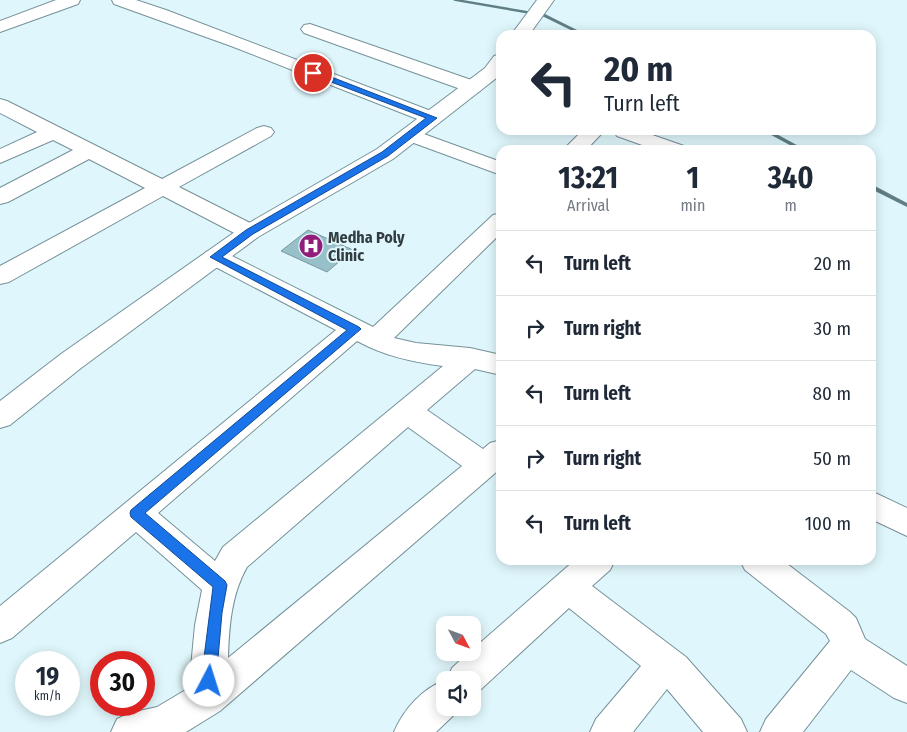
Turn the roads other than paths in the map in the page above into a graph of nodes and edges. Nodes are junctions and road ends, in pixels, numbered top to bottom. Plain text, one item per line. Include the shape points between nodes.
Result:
1 (72, 0) edge
2 (120, 0) edge
3 (546, 1) edge
4 (0, 27) edge
5 (310, 29) dead end
6 (524, 30) edge
7 (496, 67) edge
8 (473, 87) junction
9 (5, 112) edge
10 (432, 118) junction
11 (54, 132) junction
12 (264, 132) dead end
13 (410, 135) junction
14 (590, 135) edge
15 (633, 135) edge
16 (579, 145) edge
17 (662, 145) edge
18 (90, 150) junction
19 (0, 157) edge
20 (496, 167) edge
21 (164, 188) junction
22 (0, 197) edge
23 (496, 224) edge
24 (250, 232) junction
25 (215, 257) junction
26 (0, 276) edge
27 (366, 335) junction
28 (496, 347) edge
29 (484, 361) edge
30 (407, 411) junction
31 (0, 417) edge
32 (493, 459) edge
33 (876, 507) edge
34 (136, 513) junction
35 (907, 523) edge
36 (592, 565) edge
37 (763, 565) edge
38 (220, 585) junction
39 (568, 587) junction
40 (0, 627) edge
41 (850, 650) junction
42 (666, 663) junction
43 (475, 671) edge
44 (907, 686) edge
45 (207, 698) junction
46 (436, 706) edge
47 (130, 732) edge
48 (412, 732) edge
49 (609, 732) edge
50 (728, 732) edge
51 (779, 732) edge

1 - 4 street
2 - 10 street
3 - 6 street
5 - 8 street
7 - 8 street
8 - 10 street
9 - 11 street
10 - 13 street
11 - 18 street
11 - 19 street
12 - 21 street
13 - 20 street
13 - 24 street via 385,154
14 - 16 street
15 - 17 street
18 - 21 street
18 - 22 street
21 - 24 street
21 - 26 street
23 - 27 street
24 - 25 street
25 - 27 street
25 - 31 street via 71,361
27 - 29 street via 405,352
27 - 34 street
28 - 29 street
29 - 30 street
30 - 32 street
30 - 38 street via 246,546 229,566
32 - 45 street
33 - 35 street
34 - 38 street
34 - 40 street
36 - 39 street
37 - 41 street via 844,628
38 - 45 street
39 - 42 street
39 - 43 street
41 - 44 street
41 - 51 street via 843,652
42 - 49 street
42 - 50 street
45 - 47 street via 164,724
46 - 48 street

